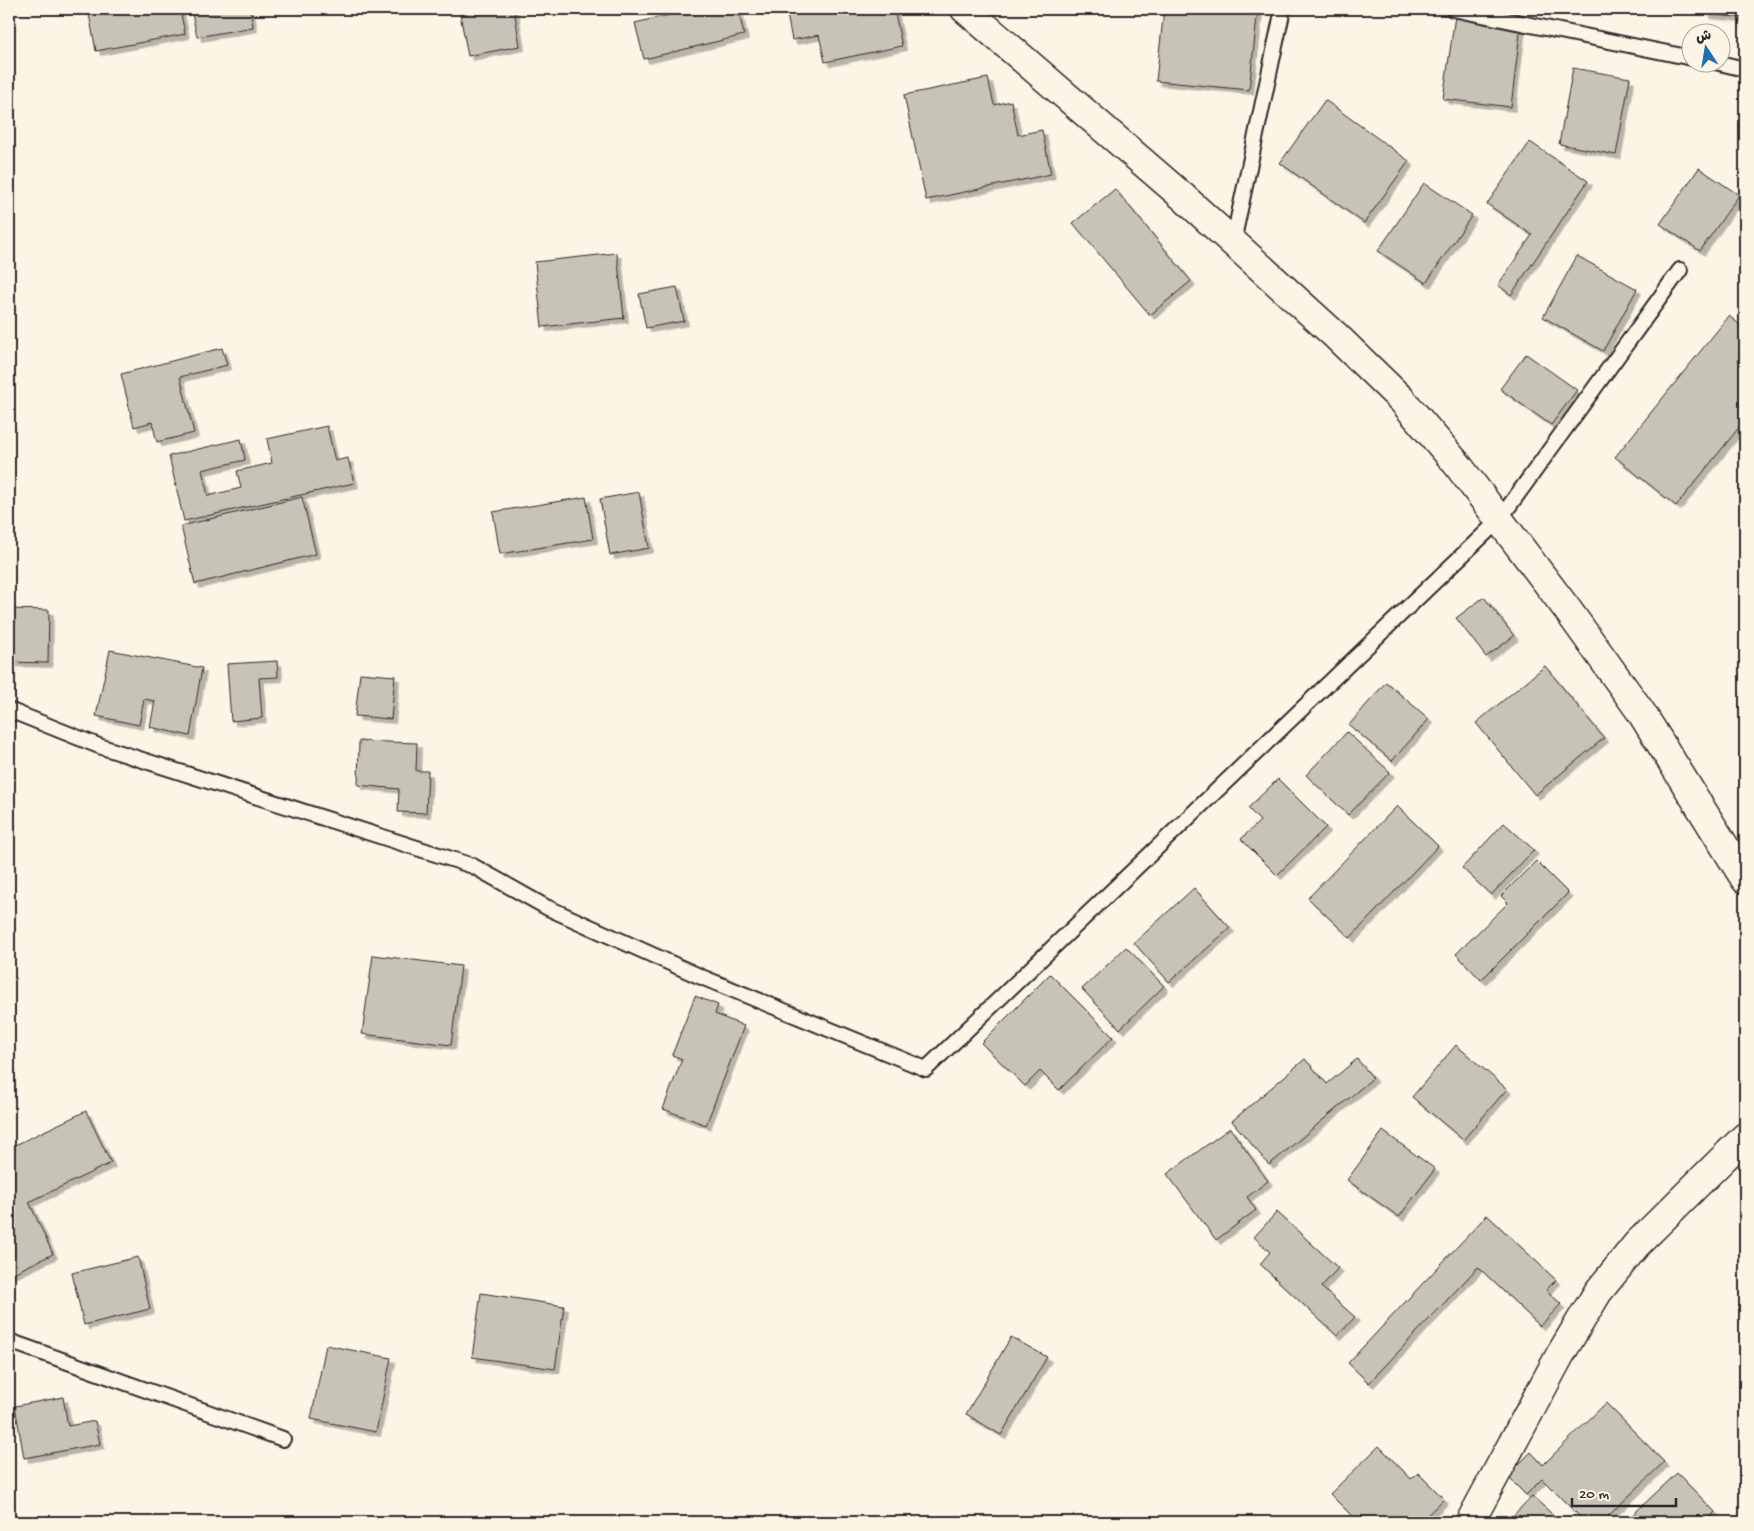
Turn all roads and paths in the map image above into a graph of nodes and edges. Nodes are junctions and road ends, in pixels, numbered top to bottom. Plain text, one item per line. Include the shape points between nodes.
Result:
1 (965, 9) edge
2 (1283, 9) edge
3 (1453, 9) edge
4 (1682, 56) edge
5 (1732, 66) edge
6 (1745, 69) edge
7 (1233, 242) junction
8 (1680, 270) dead end
9 (1499, 520) junction
10 (9, 710) edge
11 (1745, 879) edge
12 (1745, 1137) edge
13 (9, 1341) edge
14 (283, 1439) dead end
15 (1470, 1522) edge

1 - 7 street
2 - 7 lane
3 - 4 lane
5 - 6 lane
7 - 9 street via 1402,400 1457,464
8 - 9 lane
9 - 10 lane via 926,1069 699,976 546,907 473,866 99,746
9 - 11 street via 1641,712
12 - 15 street via 1636,1244 1598,1292 1560,1355
13 - 14 lane

